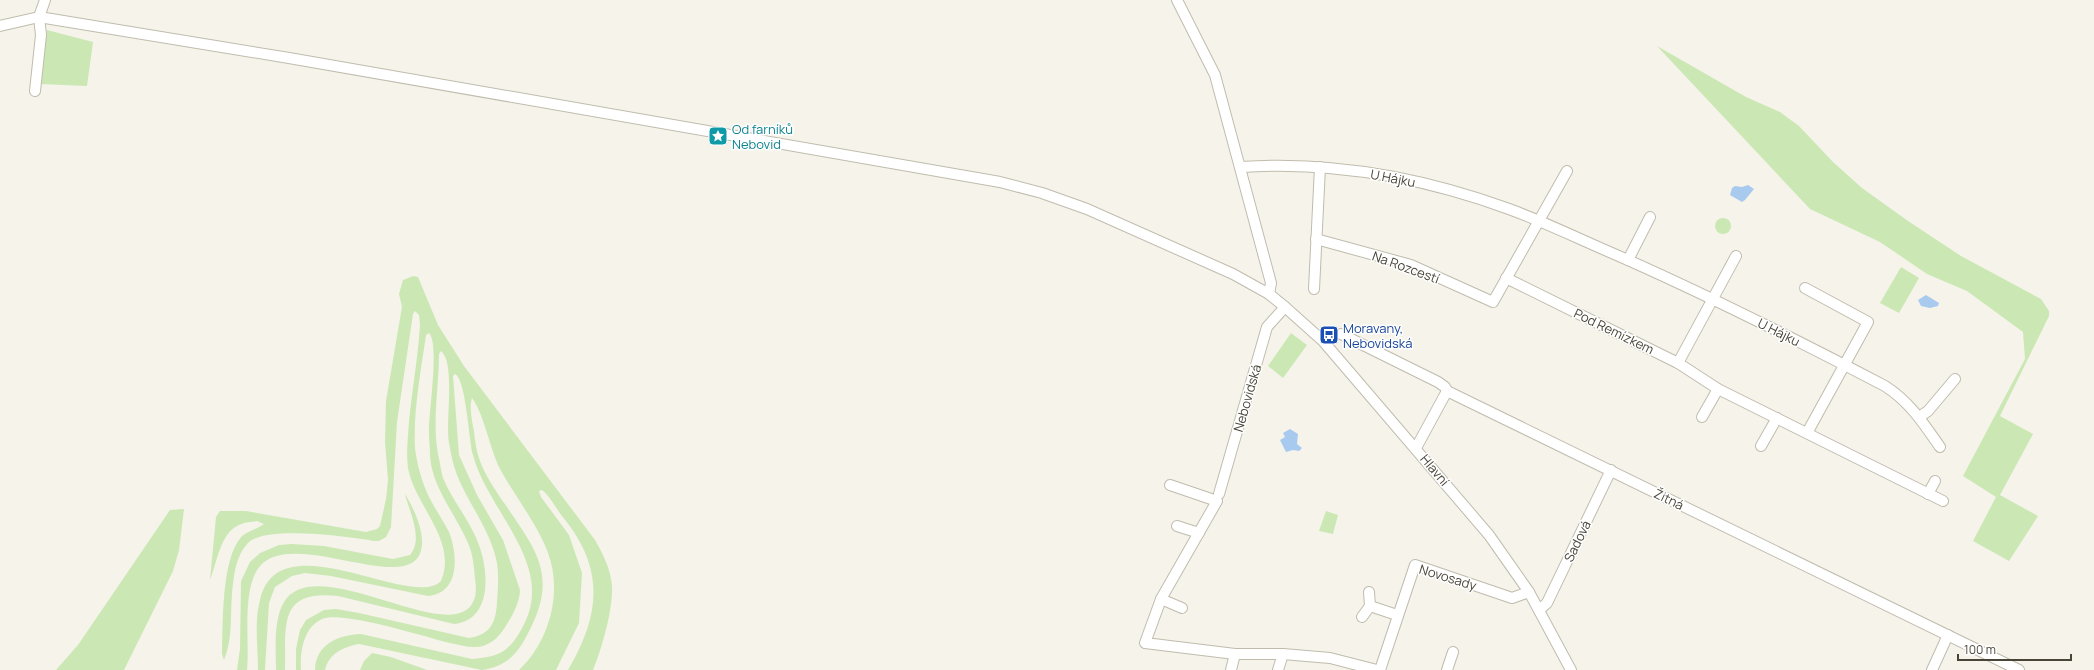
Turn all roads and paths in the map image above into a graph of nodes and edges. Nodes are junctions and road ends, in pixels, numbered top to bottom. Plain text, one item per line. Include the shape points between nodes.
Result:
1 (45, 0) edge
2 (1178, 0) edge
3 (39, 17) junction
4 (0, 26) edge
5 (35, 91) dead end
6 (1241, 167) junction
7 (1320, 167) junction
8 (1567, 171) dead end
9 (1650, 217) dead end
10 (1540, 222) junction
11 (1316, 239) junction
12 (1736, 256) dead end
13 (1628, 260) junction
14 (1506, 278) junction
15 (1805, 288) dead end
16 (1314, 289) dead end
17 (1269, 294) junction
18 (1714, 299) junction
19 (1284, 307) junction
20 (1341, 334) dead end
21 (1678, 363) junction
22 (1845, 365) junction
23 (1955, 379) dead end
24 (1718, 389) junction
25 (1447, 391) junction
26 (1702, 417) dead end
27 (1919, 417) junction
28 (1777, 418) junction
29 (1807, 433) junction
30 (1761, 446) dead end
31 (1940, 447) dead end
32 (1416, 448) junction
33 (1611, 470) junction
34 (1935, 481) dead end
35 (1170, 485) dead end
36 (1219, 494) dead end
37 (1928, 494) junction
38 (1943, 501) dead end
39 (1177, 526) dead end
40 (1199, 533) junction
41 (1369, 592) dead end
42 (1529, 592) junction
43 (1160, 599) junction
44 (1370, 606) junction
45 (1182, 608) dead end
46 (1540, 610) junction
47 (1397, 615) junction
48 (1362, 617) dead end
49 (1948, 635) junction
50 (1453, 652) dead end
51 (1235, 654) junction
52 (1283, 654) junction
53 (1230, 670) edge
54 (1278, 670) edge
55 (1379, 670) edge
56 (1447, 670) edge
57 (1571, 670) edge
58 (1932, 670) edge
59 (2019, 670) edge

1 - 3 street
2 - 6 street via 1215,75
3 - 4 street
3 - 5 street
3 - 17 street, Hlavní via 1000,182 1042,193 1087,210 1233,274
6 - 7 street, U Hájku
6 - 17 street via 1271,283
7 - 10 street, U Hájku via 1368,172 1440,187
7 - 11 street
8 - 10 street
9 - 13 street
10 - 13 street, U Hájku
10 - 14 street
11 - 14 street, Na Rozcestí via 1411,265 1493,302
11 - 16 street
12 - 18 street
13 - 18 street, U Hájku
14 - 21 street, Pod Remízkem
15 - 22 street via 1872,324
17 - 19 street, Hlavní
18 - 21 street
18 - 22 street, U Hájku
19 - 32 street, Hlavní via 1323,342
19 - 36 street, Nebovidská via 1267,327
20 - 25 street, Žitná via 1438,382
21 - 24 street, Pod Remízkem
22 - 27 street, U Hájku via 1895,393
22 - 29 street
23 - 27 street via 1928,411
24 - 26 street
24 - 28 street, Pod Remízkem
25 - 32 street
25 - 33 street, Žitná
27 - 31 street, U Hájku
28 - 29 street, Pod Remízkem
28 - 30 street
29 - 37 street, Pod Remízkem
32 - 42 street, Hlavní via 1489,535
33 - 46 street, Sadová via 1547,603
33 - 49 street, Žitná
34 - 37 street
35 - 40 street via 1217,501
37 - 38 street, Pod Remízkem
39 - 40 street
40 - 43 street
41 - 44 street
42 - 46 street, Hlavní
42 - 47 street, Novosady via 1512,598 1415,565
43 - 45 street
43 - 51 street via 1145,643
44 - 47 street
44 - 48 street
46 - 57 street, Hlavní
47 - 55 street, Novosady
49 - 58 street
49 - 59 street, Žitná
50 - 56 street
51 - 52 street
51 - 53 street
52 - 54 street
52 - 55 street via 1330,658

